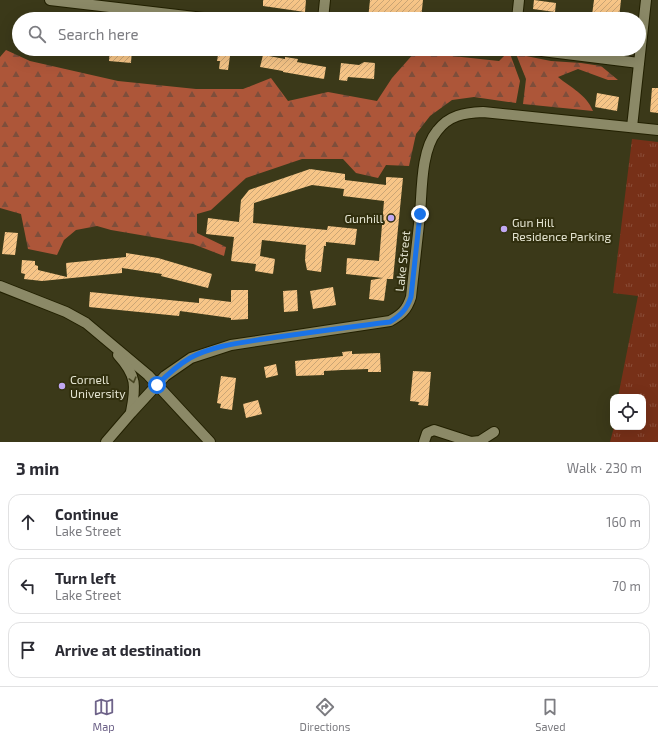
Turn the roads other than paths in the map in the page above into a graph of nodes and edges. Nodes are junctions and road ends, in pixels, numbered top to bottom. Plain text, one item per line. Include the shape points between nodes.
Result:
1 (50, 0) edge
2 (325, 0) edge
3 (519, 0) edge
4 (646, 0) edge
5 (152, 12) edge
6 (324, 12) edge
7 (518, 12) edge
8 (645, 12) edge
9 (582, 56) edge
10 (640, 56) edge
11 (639, 63) junction
12 (632, 127) junction
13 (658, 130) edge
14 (0, 286) edge
15 (103, 337) junction
16 (157, 385) junction
17 (131, 413) junction
18 (494, 432) dead end
19 (106, 442) edge
20 (210, 442) edge
21 (424, 442) edge

1 - 5 street
2 - 6 street
3 - 7 street
4 - 8 street
9 - 11 street
10 - 11 street
11 - 12 street
12 - 13 street, Lake Street
12 - 16 street, Lake Street via 483,112 454,116 436,132 426,154 411,297 408,307 401,315 390,322 272,338 209,351 177,367
14 - 15 street via 66,312 86,323
15 - 16 street
15 -> 17 street via 125,363 134,380
16 - 17 street, Lake Street
16 - 20 street
17 - 19 street, Lake Street
18 - 21 street via 480,441 471,442 434,430 427,433

